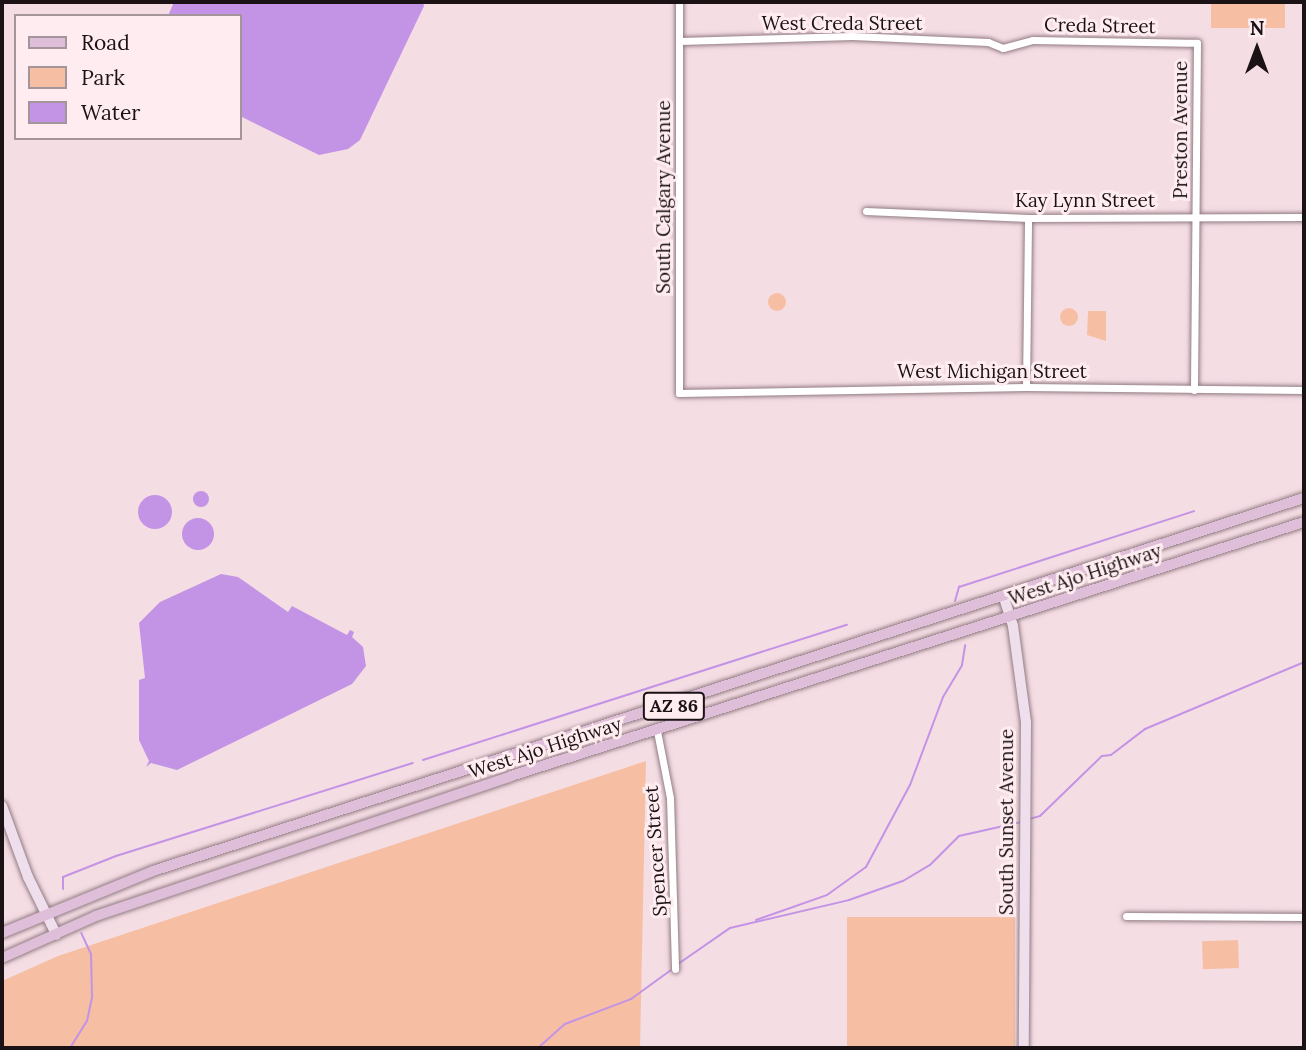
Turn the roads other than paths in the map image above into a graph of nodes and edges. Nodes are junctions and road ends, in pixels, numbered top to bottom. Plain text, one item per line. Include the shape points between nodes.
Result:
1 (679, 2) edge
2 (680, 41) junction
3 (1197, 43) joint
4 (1003, 48) joint
5 (866, 211) dead end
6 (1196, 216) junction
7 (1304, 217) edge
8 (1028, 218) junction
9 (1026, 387) junction
10 (1194, 390) junction
11 (1304, 390) edge
12 (679, 393) joint
13 (1304, 498) edge
14 (1304, 522) edge
15 (1004, 598) junction
16 (1010, 617) junction
17 (715, 692) junction
18 (657, 731) junction
19 (2, 806) edge
20 (44, 912) junction
21 (1126, 916) dead end
22 (1304, 917) edge
23 (2, 933) edge
24 (56, 934) junction
25 (2, 958) edge
26 (675, 970) dead end
27 (1024, 1048) edge

1 - 2 street, South Calgary Avenue
2 - 4 street, West Creda Street via 852,36 988,42
2 - 12 street, South Calgary Avenue
3 - 4 street, Creda Street via 1033,40
3 - 6 street, Preston Avenue
5 - 8 street, Kay Lynn Street
6 - 7 street, Kay Lynn Street
6 - 8 street, Kay Lynn Street
6 - 10 street, Preston Avenue
8 - 9 street
9 - 10 street, West Michigan Street
9 - 12 street, West Michigan Street
10 - 11 street, West Michigan Street
13 - 15 main road, West Ajo Highway / AZ 86
14 - 16 main road, West Ajo Highway / AZ 86
15 - 16 street, South Sunset Avenue
15 - 17 main road, West Ajo Highway / AZ 86
16 - 18 main road, West Ajo Highway / AZ 86
16 - 27 street, South Sunset Avenue via 1026,722
17 - 18 main road via 672,710
17 - 20 main road, West Ajo Highway / AZ 86 via 153,871
18 - 24 main road, West Ajo Highway / AZ 86 via 109,912
18 - 26 street, Spencer Street via 670,798
19 - 20 street
20 - 23 main road, West Ajo Highway / AZ 86
20 - 24 street
21 - 22 street
24 - 25 main road, West Ajo Highway / AZ 86

